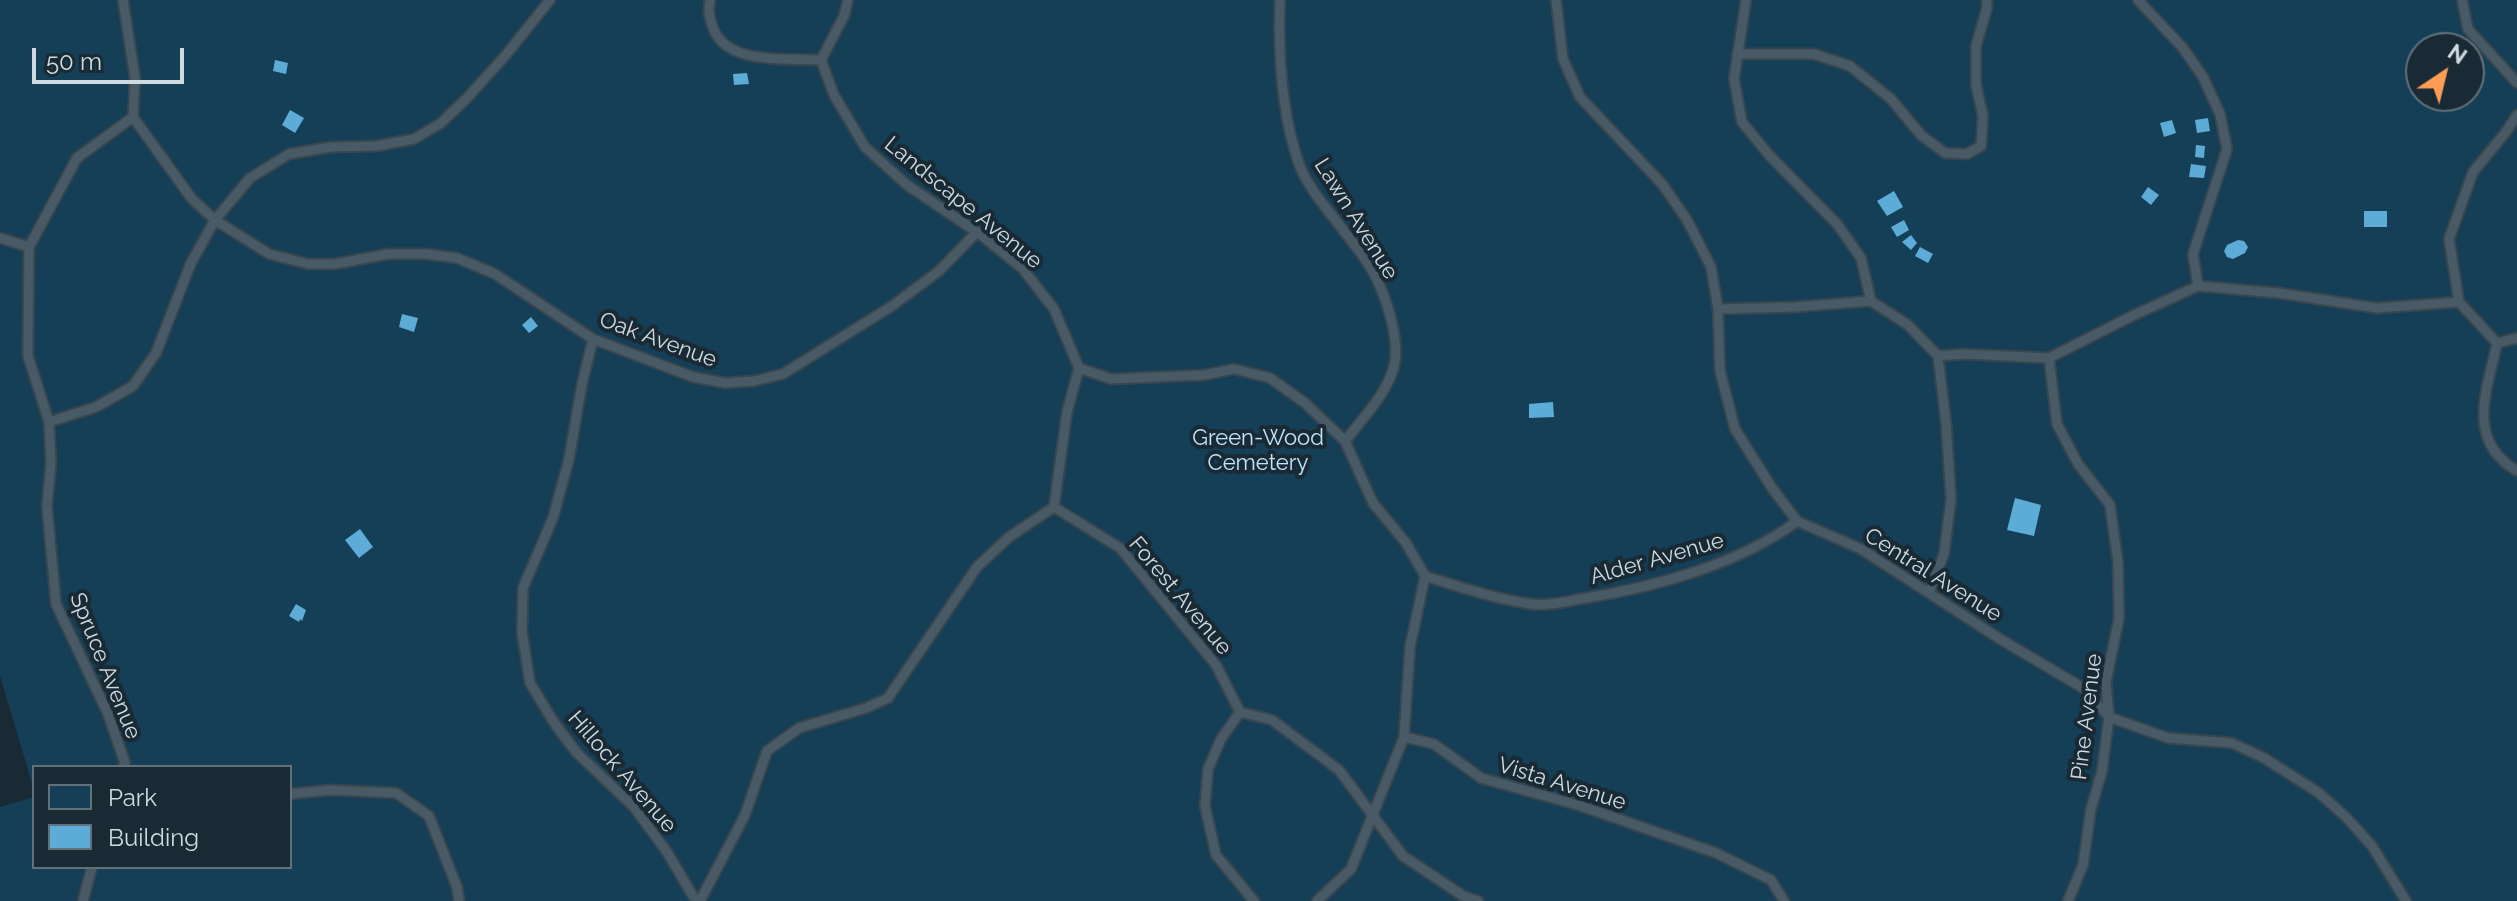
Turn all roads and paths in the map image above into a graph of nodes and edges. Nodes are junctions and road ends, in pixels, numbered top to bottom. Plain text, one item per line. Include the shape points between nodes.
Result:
1 (123, 0) edge
2 (550, 0) edge
3 (710, 0) edge
4 (848, 0) edge
5 (1280, 0) edge
6 (1556, 0) edge
7 (1746, 0) edge
8 (1987, 0) edge
9 (2138, 0) edge
10 (2462, 0) edge
11 (1737, 54) junction
12 (821, 60) junction
13 (2517, 83) edge
14 (2517, 115) edge
15 (133, 117) junction
16 (215, 220) junction
17 (977, 232) junction
18 (0, 238) edge
19 (29, 247) junction
20 (2198, 286) junction
21 (1871, 301) junction
22 (2459, 302) junction
23 (1718, 309) junction
24 (2517, 338) edge
25 (593, 339) junction
26 (2497, 343) junction
27 (1938, 356) junction
28 (2049, 358) junction
29 (1079, 368) junction
30 (49, 422) junction
31 (1345, 441) junction
32 (2517, 471) edge
33 (1054, 507) junction
34 (1797, 521) junction
35 (1425, 576) junction
36 (1929, 593) junction
37 (1240, 712) junction
38 (2109, 717) junction
39 (1404, 737) junction
40 (124, 765) edge
41 (292, 794) edge
42 (1372, 816) junction
43 (91, 869) edge
44 (83, 901) edge
45 (459, 901) edge
46 (698, 901) edge
47 (1254, 901) edge
48 (1317, 901) edge
49 (1478, 901) edge
50 (1784, 901) edge
51 (2068, 901) edge
52 (2406, 901) edge

1 - 15 lane via 135,78
2 - 16 lane via 441,123 414,139 289,154 250,178
3 - 12 lane via 707,11 714,34 730,49 760,57
4 - 12 lane
5 - 31 lane, Lawn Avenue via 1278,48 1300,166 1372,271 1396,340 1388,380
6 - 23 lane, Central Avenue via 1563,59 1580,97 1663,185 1687,220 1711,267
7 - 11 lane
8 - 11 lane via 1976,46 1981,146 1967,154 1945,153 1921,135 1891,99 1850,66 1814,54
9 - 20 lane via 2183,48 2220,114 2227,149 2193,254
10 - 13 lane via 2468,29
11 - 21 lane via 1734,79 1742,122 1837,224 1861,258
12 - 17 lane, Landscape Avenue via 834,95 865,147 907,185
14 - 22 lane via 2473,172 2449,239
15 - 16 lane, Oak Avenue via 192,199
15 - 19 lane, Spruce Avenue via 77,158
16 - 25 lane, Oak Avenue via 269,254 308,264 388,254 457,258 495,274
16 - 30 lane via 191,263 156,353 133,386 96,407
17 - 25 lane, Oak Avenue via 939,271 892,306 783,374 725,383 693,377
17 - 29 lane, Landscape Avenue via 1022,268 1054,309
18 - 19 lane
19 - 30 lane, Spruce Avenue via 28,356
20 - 22 lane via 2377,308
20 - 28 lane
21 - 23 lane
21 - 27 lane via 1908,325
22 - 26 lane
23 - 34 lane, Central Avenue via 1720,371 1735,429
24 - 26 lane
25 - 46 lane, Hillock Avenue via 553,518 523,588 522,632 530,683 576,752 634,807
26 - 32 lane via 2482,414 2493,452
27 - 28 lane
27 - 36 lane via 1951,499 1944,554
28 - 38 lane, Pine Avenue via 2057,424 2078,464 2110,505 2119,618 2106,682
29 - 31 lane via 1111,379 1234,369 1270,378
29 - 33 lane via 1067,412
30 - 40 lane, Spruce Avenue via 47,506 56,604 108,714
31 - 35 lane via 1373,503
33 - 37 lane, Forest Avenue via 1120,548 1216,665
33 - 46 lane via 977,567 888,698 799,728 767,751 745,815
34 - 35 lane, Alder Avenue via 1738,555 1680,576 1546,605
34 - 36 lane, Central Avenue via 1861,549
35 - 39 lane via 1410,647
36 - 38 lane, Central Avenue via 2083,688
37 - 42 lane via 1272,720 1339,770
37 - 47 lane via 1208,769 1205,806 1216,855
38 - 51 lane, Pine Avenue via 2083,865
38 - 52 lane, Central Avenue via 2168,738 2232,743 2264,758 2346,817 2372,846
39 - 42 lane
39 - 50 lane, Vista Avenue via 1434,744 1481,778 1716,853 1771,880
41 - 45 lane via 396,793 429,816
42 - 48 lane via 1351,869
42 - 49 lane via 1403,856
43 - 44 lane

